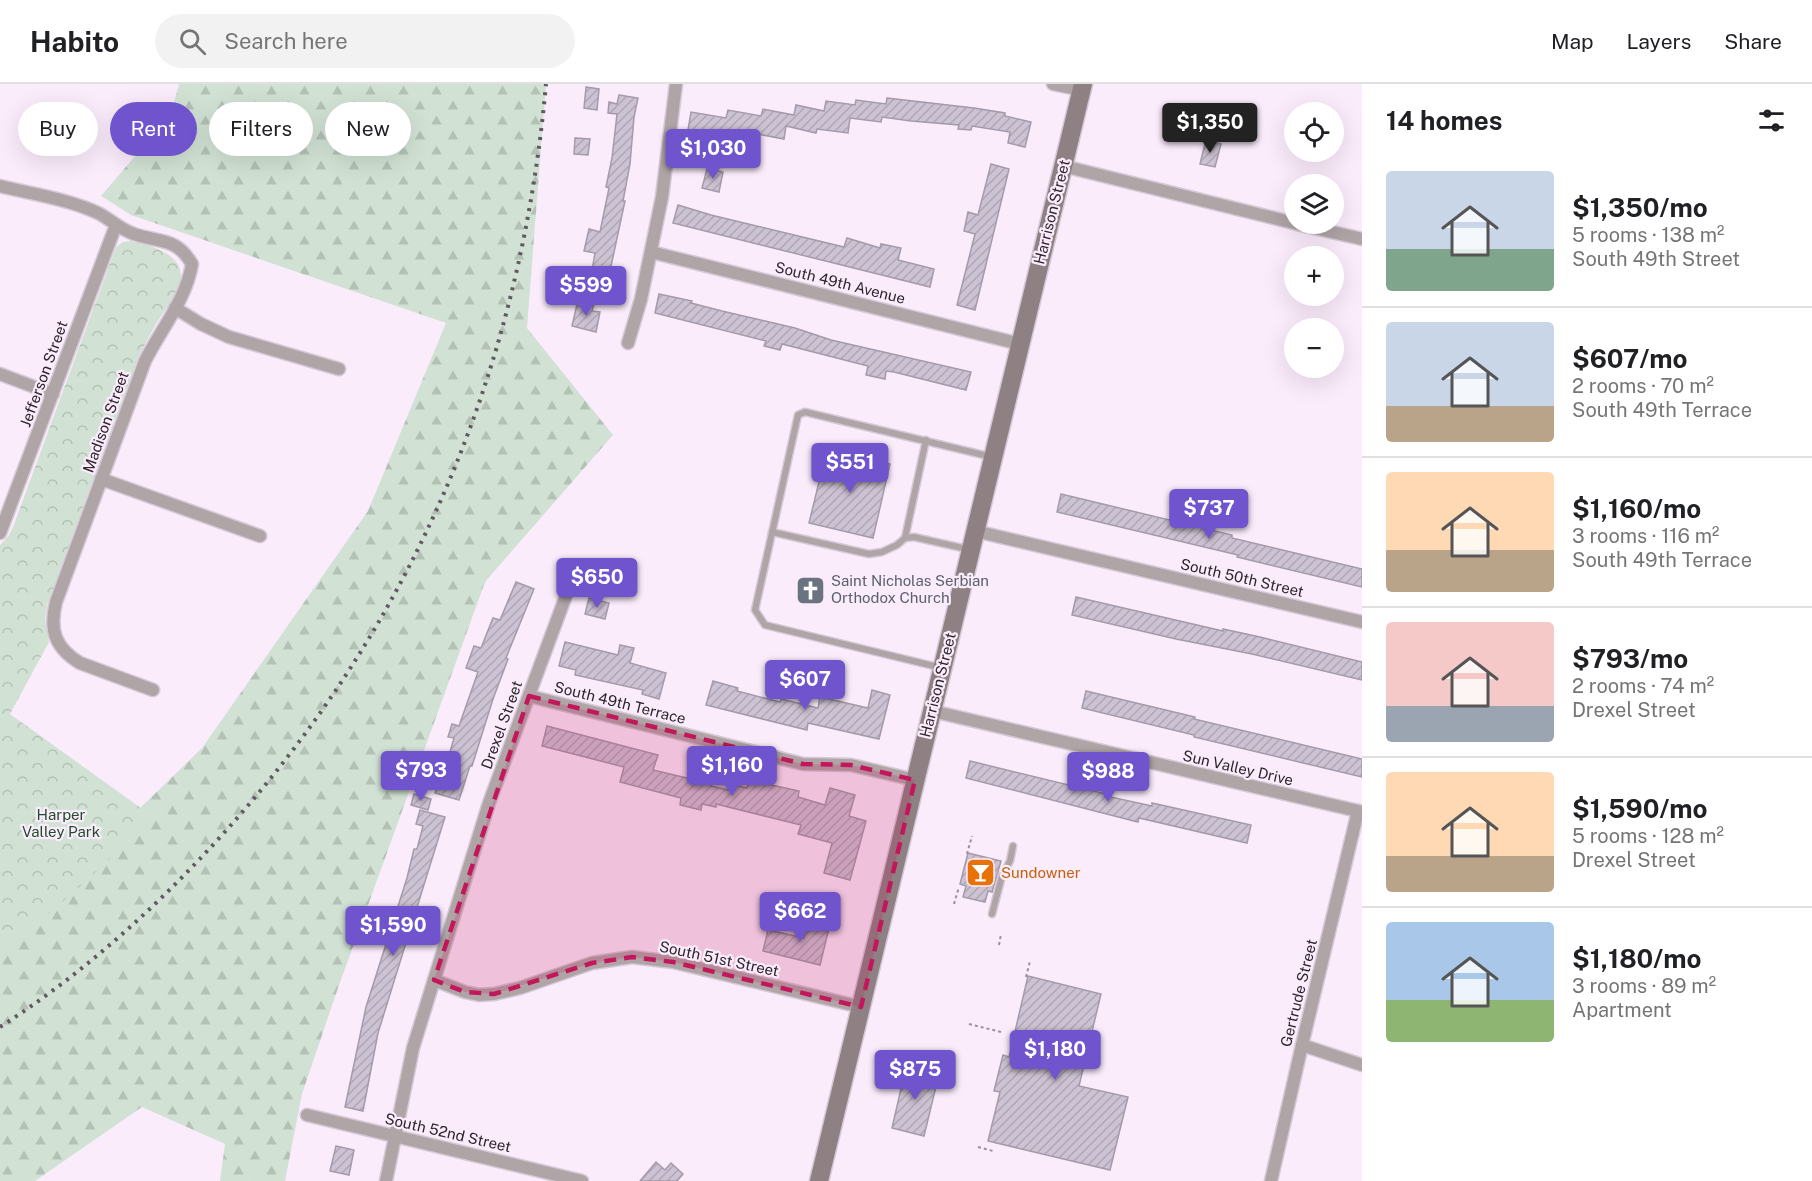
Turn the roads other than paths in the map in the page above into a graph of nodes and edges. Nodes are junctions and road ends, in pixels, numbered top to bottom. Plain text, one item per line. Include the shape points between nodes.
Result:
1 (676, 84) edge
2 (1053, 84) edge
3 (1082, 87) edge
4 (1063, 166) junction
5 (0, 186) edge
6 (1284, 220) edge
7 (116, 225) junction
8 (1341, 234) edge
9 (1362, 239) edge
10 (651, 252) junction
11 (175, 308) junction
12 (628, 343) dead end
13 (1020, 344) junction
14 (339, 369) dead end
15 (0, 374) edge
16 (53, 394) junction
17 (926, 440) junction
18 (993, 457) junction
19 (101, 479) junction
20 (975, 531) junction
21 (772, 532) junction
22 (0, 534) edge
23 (260, 537) dead end
24 (905, 538) junction
25 (971, 550) junction
26 (567, 593) dead end
27 (1362, 622) edge
28 (942, 668) junction
29 (153, 690) dead end
30 (529, 696) junction
31 (932, 711) junction
32 (915, 780) junction
33 (1360, 812) edge
34 (1013, 846) dead end
35 (992, 914) dead end
36 (434, 980) junction
37 (861, 1007) junction
38 (1302, 1045) junction
39 (1362, 1065) edge
40 (307, 1115) dead end
41 (395, 1136) junction
42 (386, 1181) edge
43 (582, 1181) edge
44 (819, 1181) edge
45 (1271, 1181) edge

1 - 10 street
2 - 3 street
3 - 4 main road, Harrison Street
4 - 6 street
4 - 13 main road, Harrison Street
5 - 7 street via 78,206
7 - 11 street, Madison Street via 132,234 173,243 185,252 192,264
7 - 16 street, Jefferson Street
8 - 9 street
10 - 12 street
10 - 13 street, South 49th Avenue
11 - 14 street via 229,337
11 - 19 street, Madison Street via 145,361
13 - 18 main road, Harrison Street
15 - 16 street
16 - 22 street, Jefferson Street
17 - 18 lane
17 - 21 lane via 806,412 798,415
17 - 24 lane
18 - 20 main road, Harrison Street
19 - 23 street
19 - 29 street, Madison Street via 56,602 53,626 57,642 69,657
20 - 25 main road, Harrison Street
20 - 27 street, South 50th Street
21 - 24 lane via 869,554 882,552
21 - 28 lane via 755,610 765,626
24 - 25 lane
25 - 28 main road, Harrison Street
26 - 30 street, Drexel Street
28 - 31 main road, Harrison Street
30 - 32 street, South 49th Terrace via 803,764 851,765
30 - 36 street, Drexel Street via 489,803
31 - 32 main road, Harrison Street
31 - 33 street, Sun Valley Drive
32 - 37 main road, Harrison Street
33 - 38 street, Gertrude Street
34 - 35 lane
36 - 37 street, South 51st Street via 465,992 494,994 592,963 632,957 673,962
36 - 41 street, Drexel Street via 413,1048
37 - 44 main road, Harrison Street
38 - 39 street
38 - 45 street, Gertrude Street
40 - 41 street, South 52nd Street
41 - 42 street, Drexel Street
41 - 43 street, South 52nd Street

